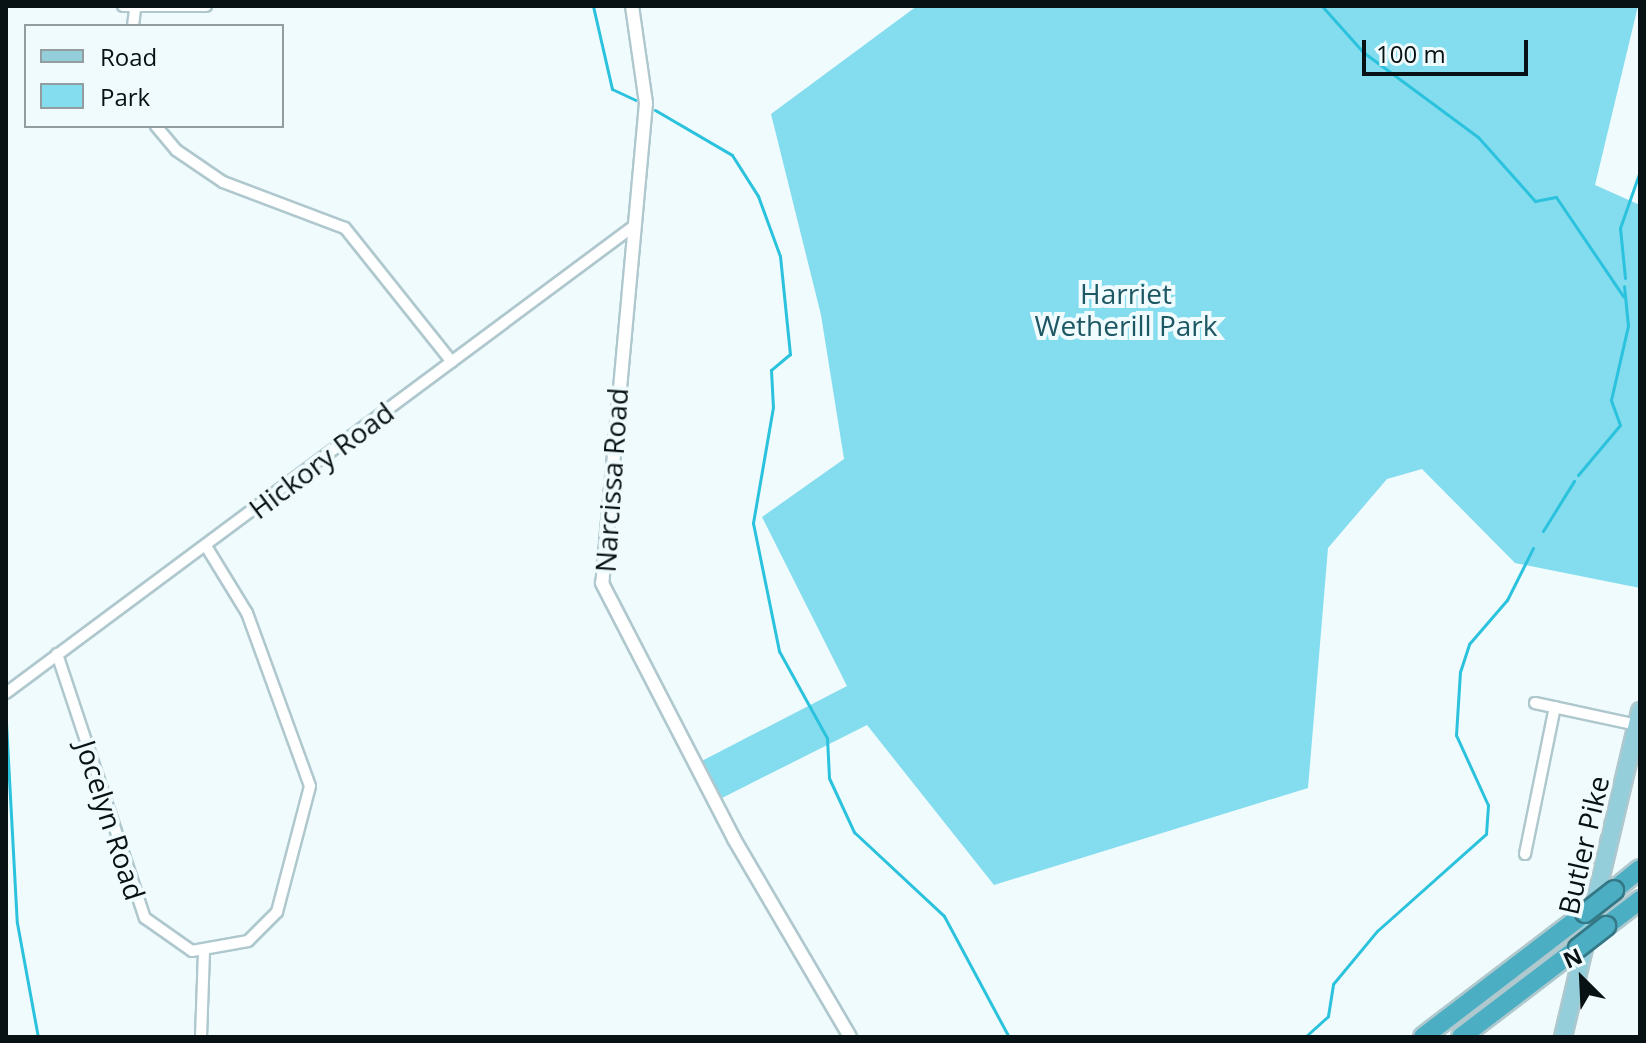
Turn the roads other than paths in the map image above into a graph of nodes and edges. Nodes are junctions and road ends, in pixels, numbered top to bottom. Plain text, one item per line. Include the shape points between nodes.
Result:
1 (123, 6) edge
2 (206, 6) edge
3 (632, 6) edge
4 (135, 10) junction
5 (133, 24) edge
6 (158, 128) edge
7 (634, 226) junction
8 (452, 362) junction
9 (206, 546) junction
10 (57, 654) junction
11 (6, 693) edge
12 (1535, 703) dead end
13 (1555, 707) junction
14 (1638, 718) edge
15 (1525, 854) dead end
16 (1640, 869) edge
17 (1640, 900) edge
18 (204, 952) junction
19 (201, 1037) edge
20 (850, 1037) edge
21 (1423, 1037) edge
22 (1461, 1037) edge
23 (1563, 1037) edge

1 - 4 street
2 - 4 street
3 - 7 street, Narcissa Road via 646,103
4 - 5 street
6 - 8 street via 176,150 223,182 345,228
7 - 8 street, Hickory Road
7 - 20 street, Narcissa Road via 600,567 606,599
8 - 9 street, Hickory Road
9 - 10 street, Hickory Road
9 - 18 street via 247,613 306,768 311,800 277,912 248,941
10 - 11 street, Hickory Road
10 - 18 street, Jocelyn Road via 138,906 168,939
12 - 13 street
13 - 14 street
13 - 15 street
14 - 23 main road, Butler Pike
16 - 21 highway, bridge
17 - 22 highway, bridge
18 - 19 street

